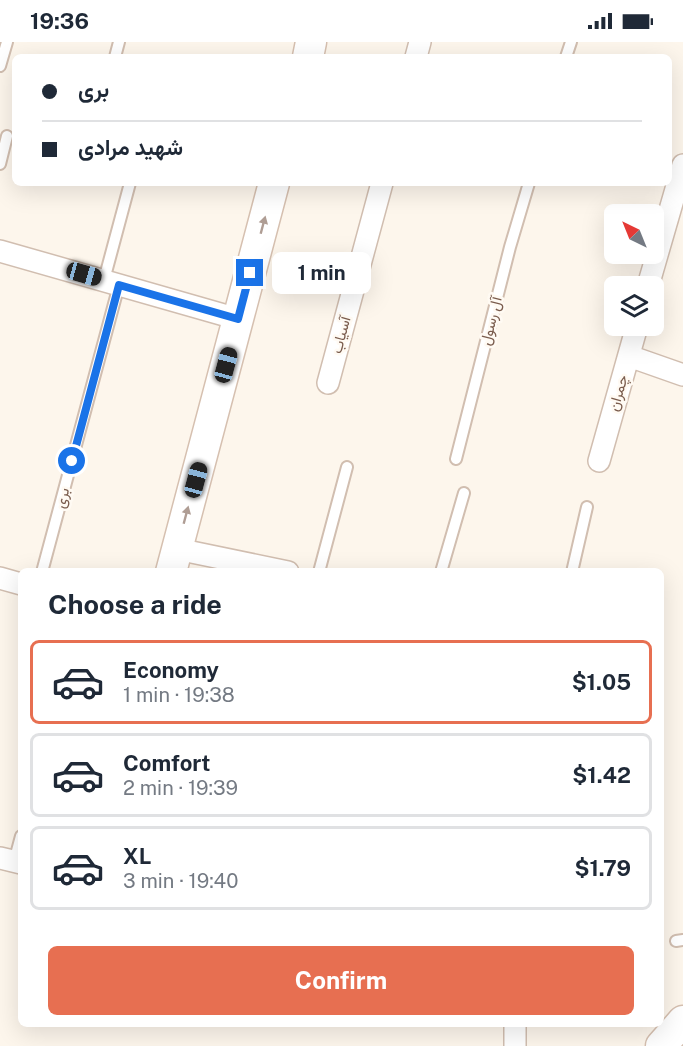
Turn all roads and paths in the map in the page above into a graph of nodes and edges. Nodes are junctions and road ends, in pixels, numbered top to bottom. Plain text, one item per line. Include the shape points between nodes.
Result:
1 (7, 42) edge
2 (0, 66) edge
3 (7, 136) dead end
4 (0, 164) edge
5 (683, 165) edge
6 (129, 186) edge
7 (273, 186) edge
8 (381, 186) edge
9 (528, 186) edge
10 (1, 255) edge
11 (651, 276) edge
12 (112, 282) junction
13 (238, 319) junction
14 (634, 336) edge
15 (629, 356) junction
16 (683, 375) edge
17 (328, 383) dead end
18 (456, 459) dead end
19 (599, 461) dead end
20 (347, 467) dead end
21 (464, 492) dead end
22 (588, 507) dead end
23 (174, 560) edge
24 (43, 568) edge
25 (250, 568) edge
26 (320, 568) edge
27 (442, 568) edge
28 (573, 568) edge
29 (0, 578) edge
30 (18, 583) edge
31 (18, 844) edge
32 (12, 861) edge
33 (683, 1021) edge
34 (515, 1027) edge
35 (515, 1046) edge
36 (661, 1046) edge

1 - 2 lane
3 - 4 lane
5 - 11 street
6 - 12 lane, بری
13 -> 7 street
8 - 17 street, آسیاب
9 - 18 lane, آل رسول
10 - 12 street
12 - 13 street
12 - 24 lane, بری
23 -> 13 street
14 - 15 street, چمران
15 - 16 street
15 - 19 street, چمران
20 - 26 lane
21 - 27 lane
22 - 28 lane
23 - 25 street
29 - 30 street
31 - 32 lane
33 - 36 street
34 - 35 street

